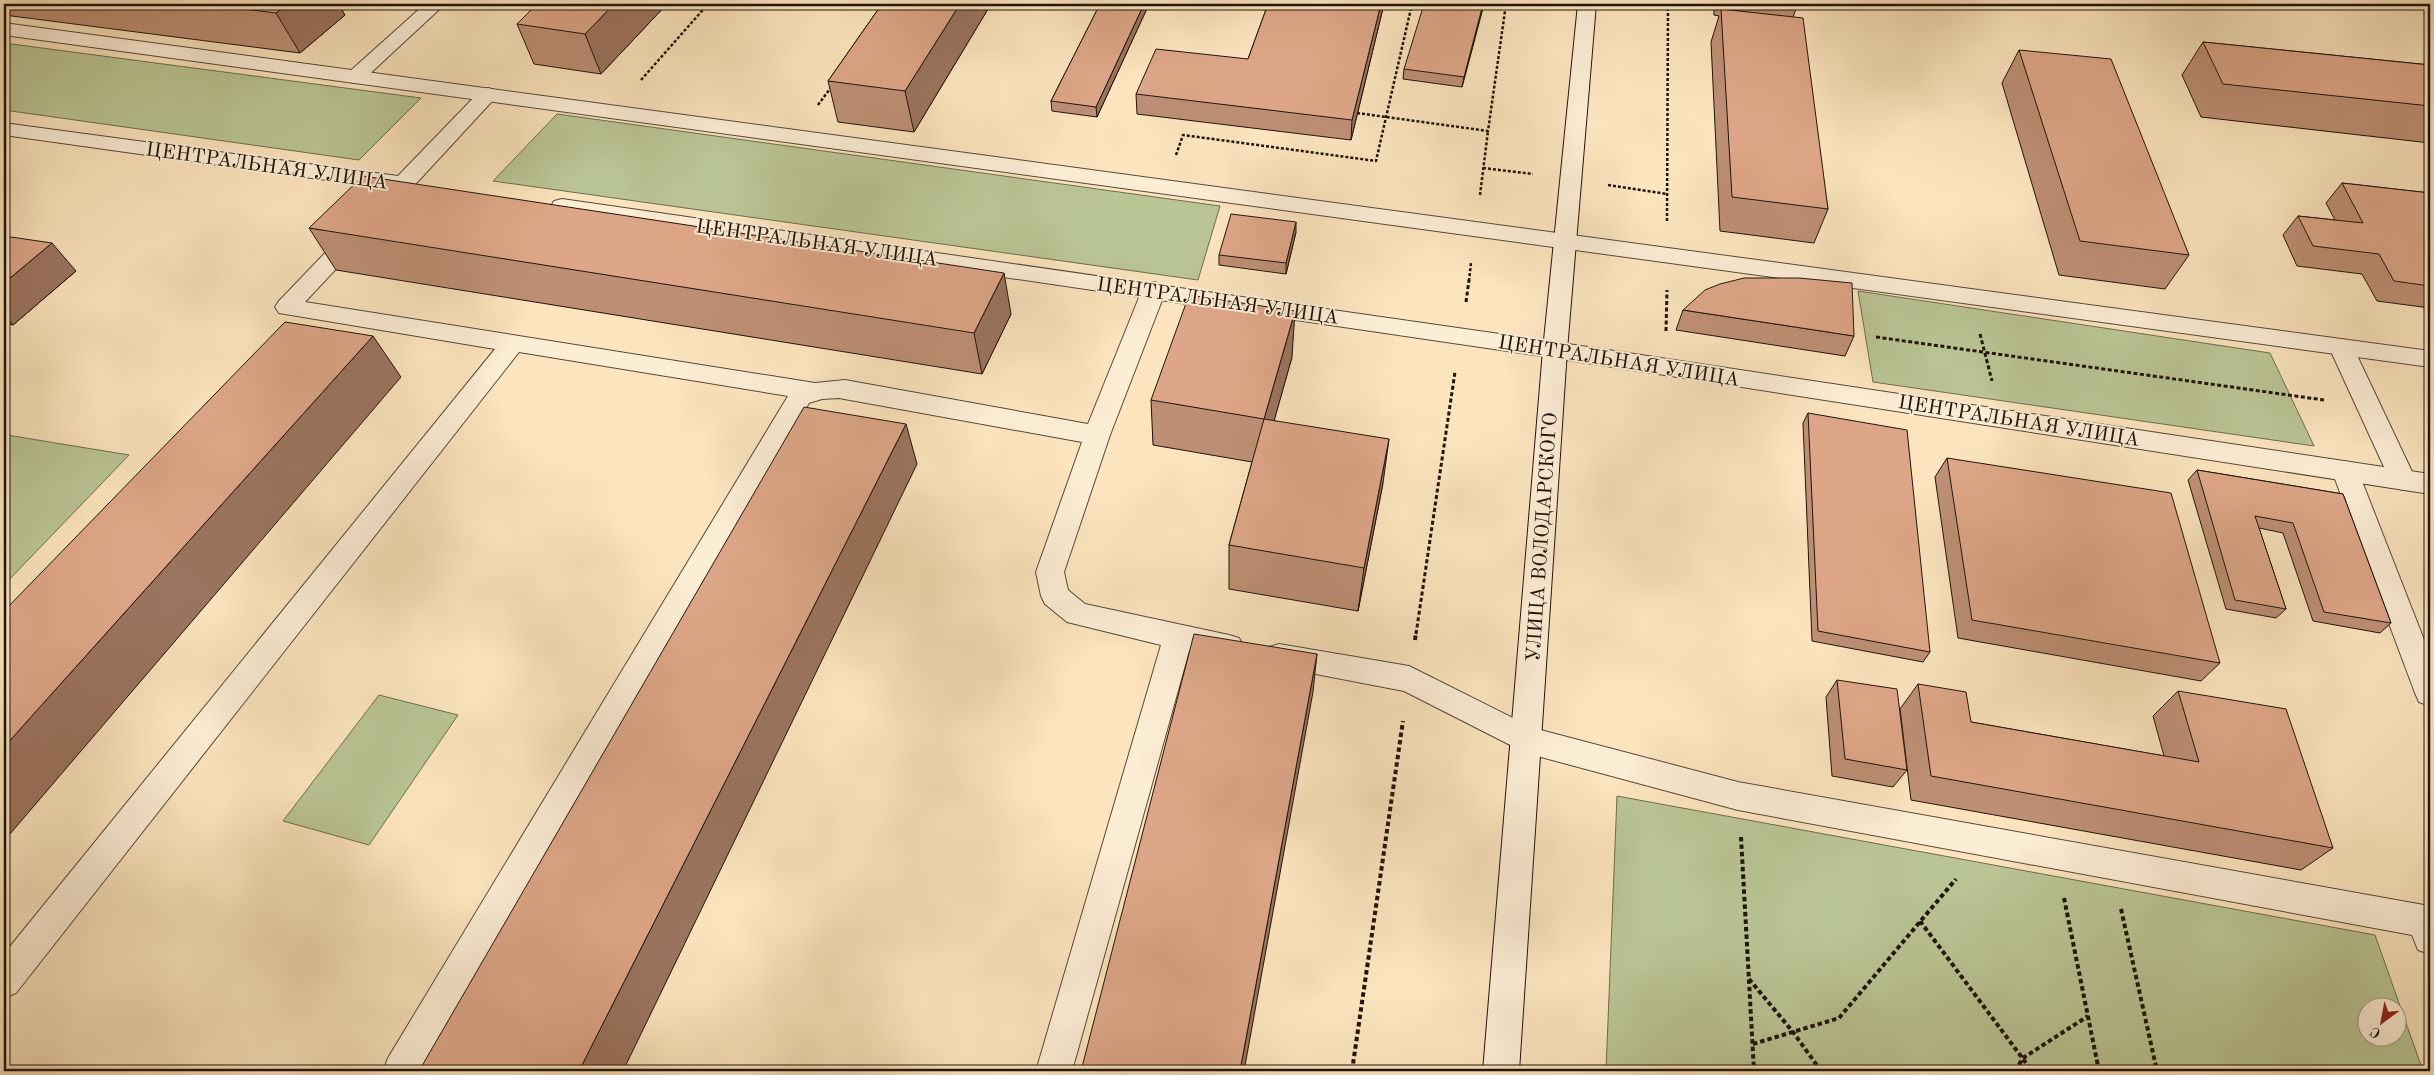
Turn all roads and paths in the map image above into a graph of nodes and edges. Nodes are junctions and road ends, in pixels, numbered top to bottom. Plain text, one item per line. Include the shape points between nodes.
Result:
1 (436, 4) edge
2 (708, 4) edge
3 (1412, 4) edge
4 (1506, 4) edge
5 (1587, 4) edge
6 (1668, 4) edge
7 (4, 29) edge
8 (354, 77) junction
9 (835, 81) edge
10 (488, 94) junction
11 (614, 112) junction
12 (1357, 113) edge
13 (1386, 117) junction
14 (4, 129) edge
15 (797, 135) junction
16 (1173, 162) dead end
17 (403, 184) junction
18 (432, 188) edge
19 (541, 204) edge
20 (1564, 242) junction
21 (1667, 257) junction
22 (1154, 290) junction
23 (1970, 297) junction
24 (1876, 337) dead end
25 (513, 343) junction
26 (2341, 347) junction
27 (1555, 350) junction
28 (1985, 352) junction
29 (2430, 360) edge
30 (1666, 367) junction
31 (813, 391) junction
32 (2369, 407) junction
33 (2002, 418) junction
34 (1097, 435) junction
35 (2345, 471) junction
36 (2404, 480) junction
37 (2430, 484) edge
38 (1178, 638) junction
39 (2430, 692) edge
40 (1526, 740) junction
41 (1738, 796) junction
42 (2055, 853) junction
43 (2110, 862) junction
44 (1958, 876) dead end
45 (1920, 921) junction
46 (2430, 938) edge
47 (1748, 978) junction
48 (4, 980) edge
49 (2088, 1016) junction
50 (1793, 1032) junction
51 (1753, 1044) junction
52 (2023, 1058) junction
53 (401, 1071) edge
54 (1054, 1071) edge
55 (1501, 1071) edge
56 (1754, 1071) edge
57 (1821, 1071) edge
58 (2015, 1071) edge
59 (2032, 1071) edge
60 (2099, 1071) edge
61 (2158, 1071) edge

1 - 8 street
2 - 11 path
3 - 13 path
4 - 13 path via 1488,131
5 - 20 street, УЛИЦА ВОЛОДАРСКОГО
6 - 21 path
7 - 8 street
8 - 10 street
9 - 15 path
10 - 11 street
10 - 17 street
11 - 15 street
12 - 13 path
13 - 16 path via 1376,161 1183,135
14 - 17 street, ЦЕНТРАЛЬНАЯ УЛИЦА
15 - 20 street
17 - 18 street, ЦЕНТРАЛЬНАЯ УЛИЦА
17 - 25 street via 287,307
19 - 22 street, ЦЕНТРАЛЬНАЯ УЛИЦА
20 - 21 street
20 - 27 street, УЛИЦА ВОЛОДАРСКОГО
21 - 23 street
21 - 30 path
22 - 27 street, ЦЕНТРАЛЬНАЯ УЛИЦА
22 - 34 street
23 - 26 street
23 - 28 path
24 - 28 path
25 - 31 street
25 - 48 street
26 - 29 street
26 - 32 street
27 - 30 street, ЦЕНТРАЛЬНАЯ УЛИЦА
27 - 40 street, УЛИЦА ВОЛОДАРСКОГО
28 - 32 path
28 - 33 path
30 - 33 street, ЦЕНТРАЛЬНАЯ УЛИЦА
31 - 34 street via 844,389
31 - 53 street via 800,397
32 - 36 street
33 - 35 street, ЦЕНТРАЛЬНАЯ УЛИЦА
34 - 38 street via 1050,572 1055,596 1077,614
35 - 36 street, ЦЕНТРАЛЬНАЯ УЛИЦА
35 - 39 street
36 - 37 street, ЦЕНТРАЛЬНАЯ УЛИЦА
38 - 40 street via 1409,679
38 - 54 street
40 - 41 street
40 - 55 street, УЛИЦА ВОЛОДАРСКОГО
41 - 42 street
41 - 47 path
42 - 43 street
42 - 49 path
43 - 46 street via 2424,921
43 - 61 path
44 - 45 path
45 - 50 path via 1839,1018
45 - 52 path
47 - 50 path
47 - 51 path
49 - 52 path
49 - 60 path
50 - 51 path
50 - 57 path
51 - 56 path
52 - 58 path
52 - 59 path

